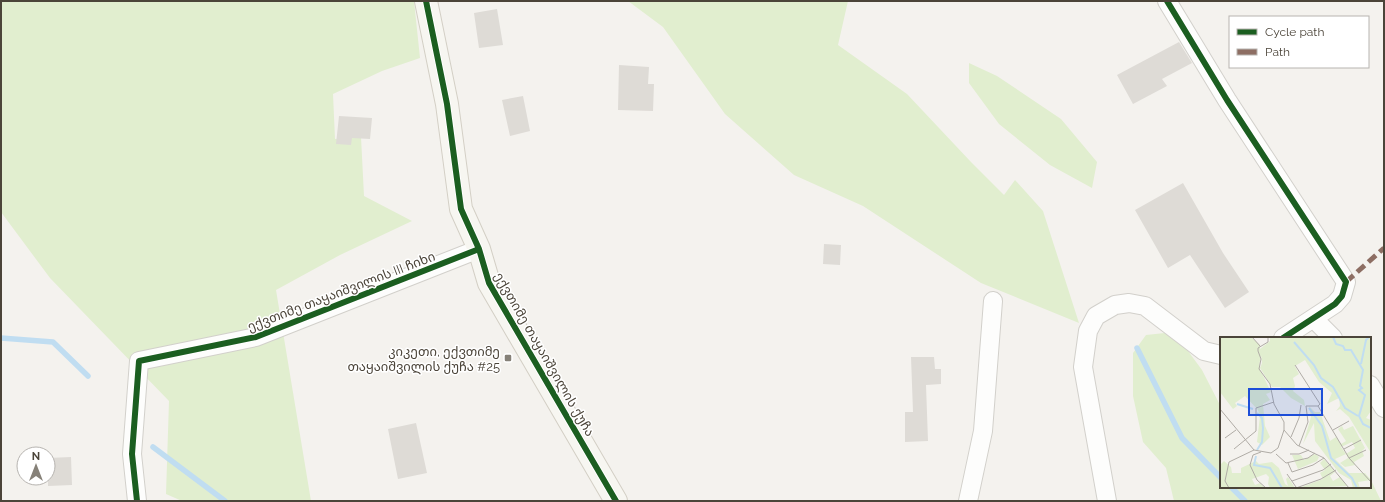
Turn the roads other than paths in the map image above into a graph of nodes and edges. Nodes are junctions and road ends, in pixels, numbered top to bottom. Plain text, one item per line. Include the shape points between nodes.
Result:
1 (426, 1) edge
2 (1168, 1) edge
3 (478, 249) junction
4 (993, 301) dead end
5 (1314, 319) junction
6 (1285, 337) edge
7 (1332, 337) edge
8 (1220, 355) edge
9 (1371, 387) edge
10 (1384, 408) edge
11 (137, 501) edge
12 (616, 501) edge
13 (968, 501) edge
14 (1107, 501) edge

1 - 3 street, ექვთიმე თაყაიშვილის ქუჩა via 447,104 461,209
2 - 5 street via 1227,100 1346,282 1342,296
3 - 11 street, ექვთიმე თაყაიშვილის III ჩიხი via 256,337 139,361 132,454
3 - 12 street, ექვთიმე თაყაიშვილის ქუჩა via 489,283
4 - 13 street via 983,431
5 - 6 street
5 - 7 street
8 - 14 street via 1204,351 1145,306 1129,303 1115,306 1096,316 1088,331 1083,367
9 - 10 street

